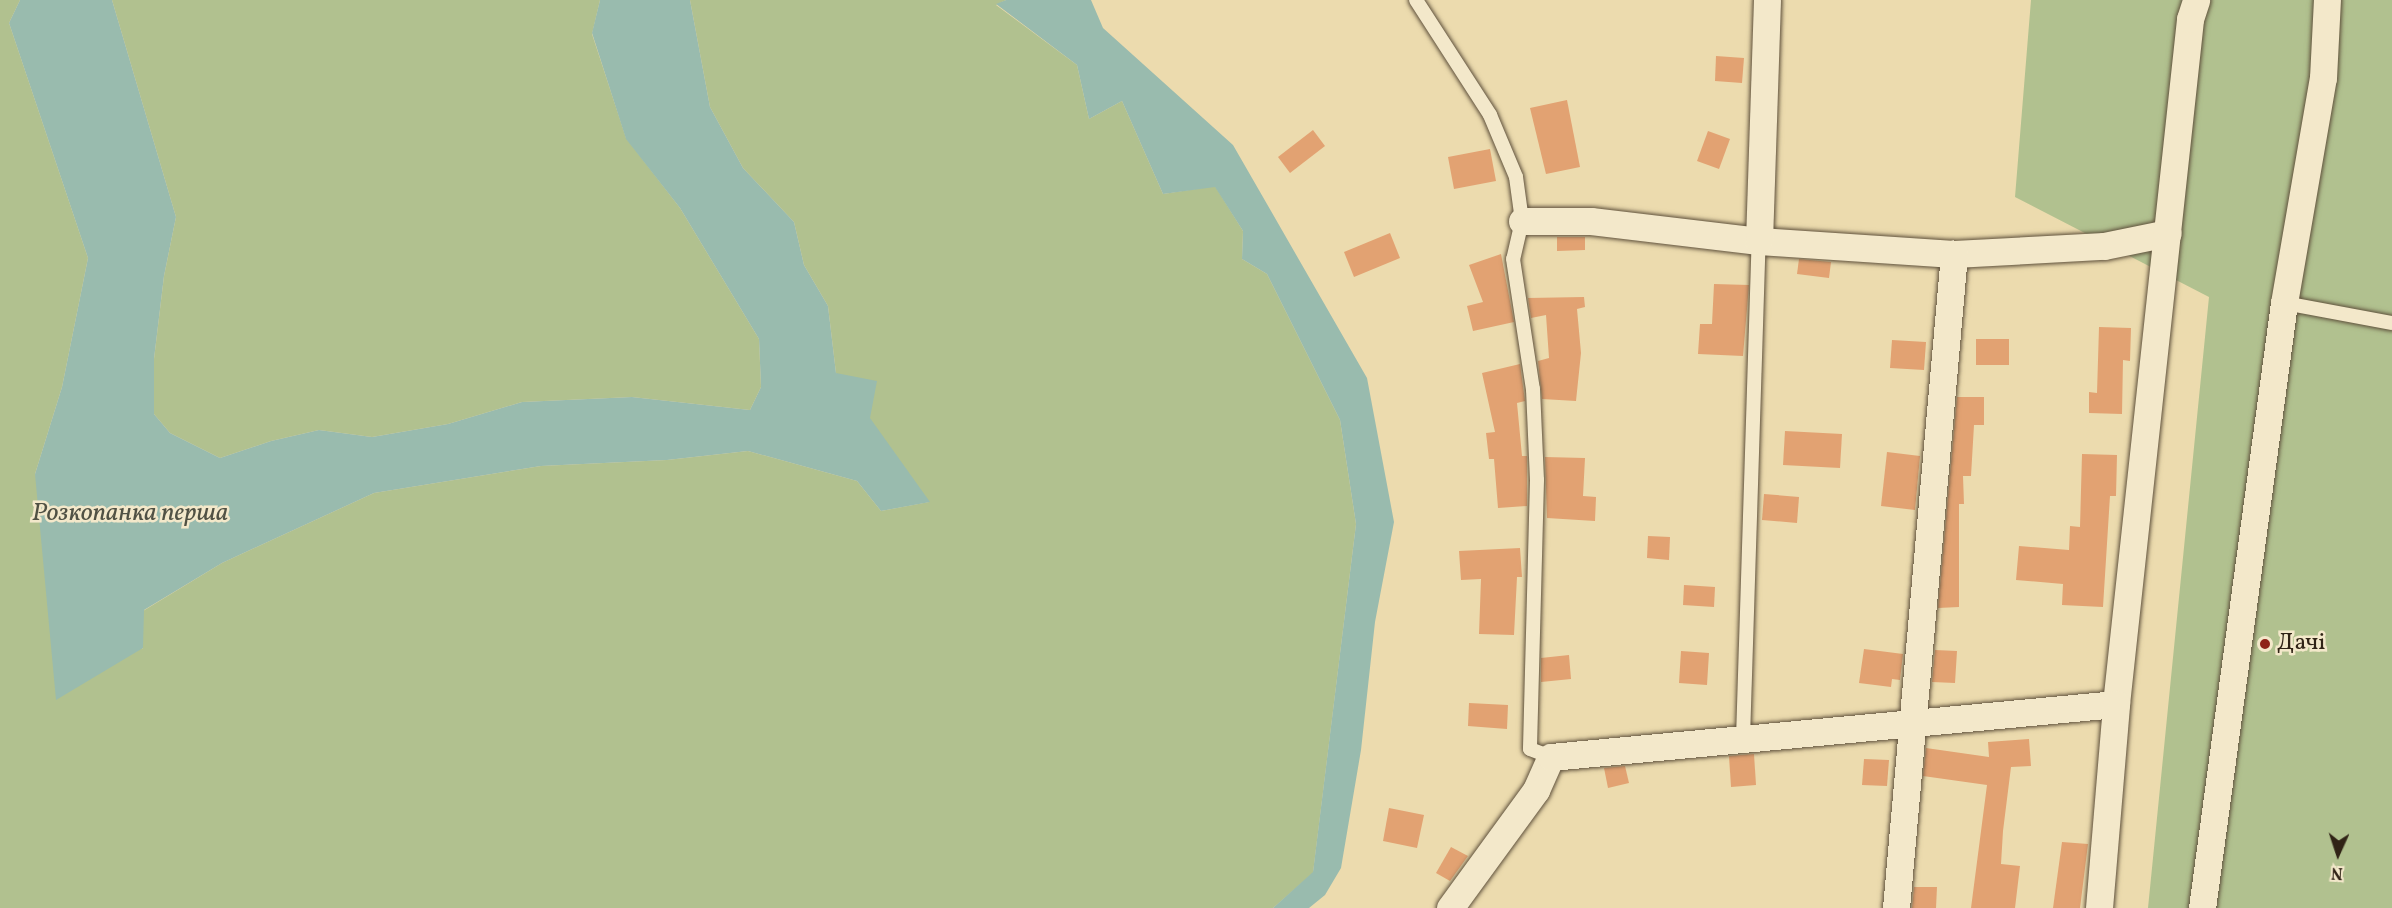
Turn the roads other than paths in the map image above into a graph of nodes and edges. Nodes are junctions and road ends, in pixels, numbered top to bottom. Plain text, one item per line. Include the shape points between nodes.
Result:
1 (1416, 0) edge
2 (1767, 0) edge
3 (2196, 0) edge
4 (2327, 0) edge
5 (1522, 221) junction
6 (2168, 232) junction
7 (1759, 241) junction
8 (1954, 254) junction
9 (2284, 303) junction
10 (2392, 323) edge
11 (2116, 704) junction
12 (1913, 724) junction
13 (1743, 739) junction
14 (1551, 757) junction
15 (1450, 908) edge
16 (1896, 908) edge
17 (2099, 908) edge
18 (2202, 908) edge

1 - 5 lane via 1490,115 1516,177
2 - 7 street
3 - 6 street via 2190,19
4 - 9 street via 2323,78
5 - 7 street via 1591,220
5 - 14 lane via 1513,259 1533,389 1537,480 1530,749
6 - 8 street via 2104,246
6 - 11 street
7 - 8 street
7 - 13 lane
8 - 12 street
9 - 10 lane
9 - 18 street
11 - 12 street
11 - 17 street
12 - 13 street
12 - 16 street
13 - 14 street
14 - 15 street via 1536,790

